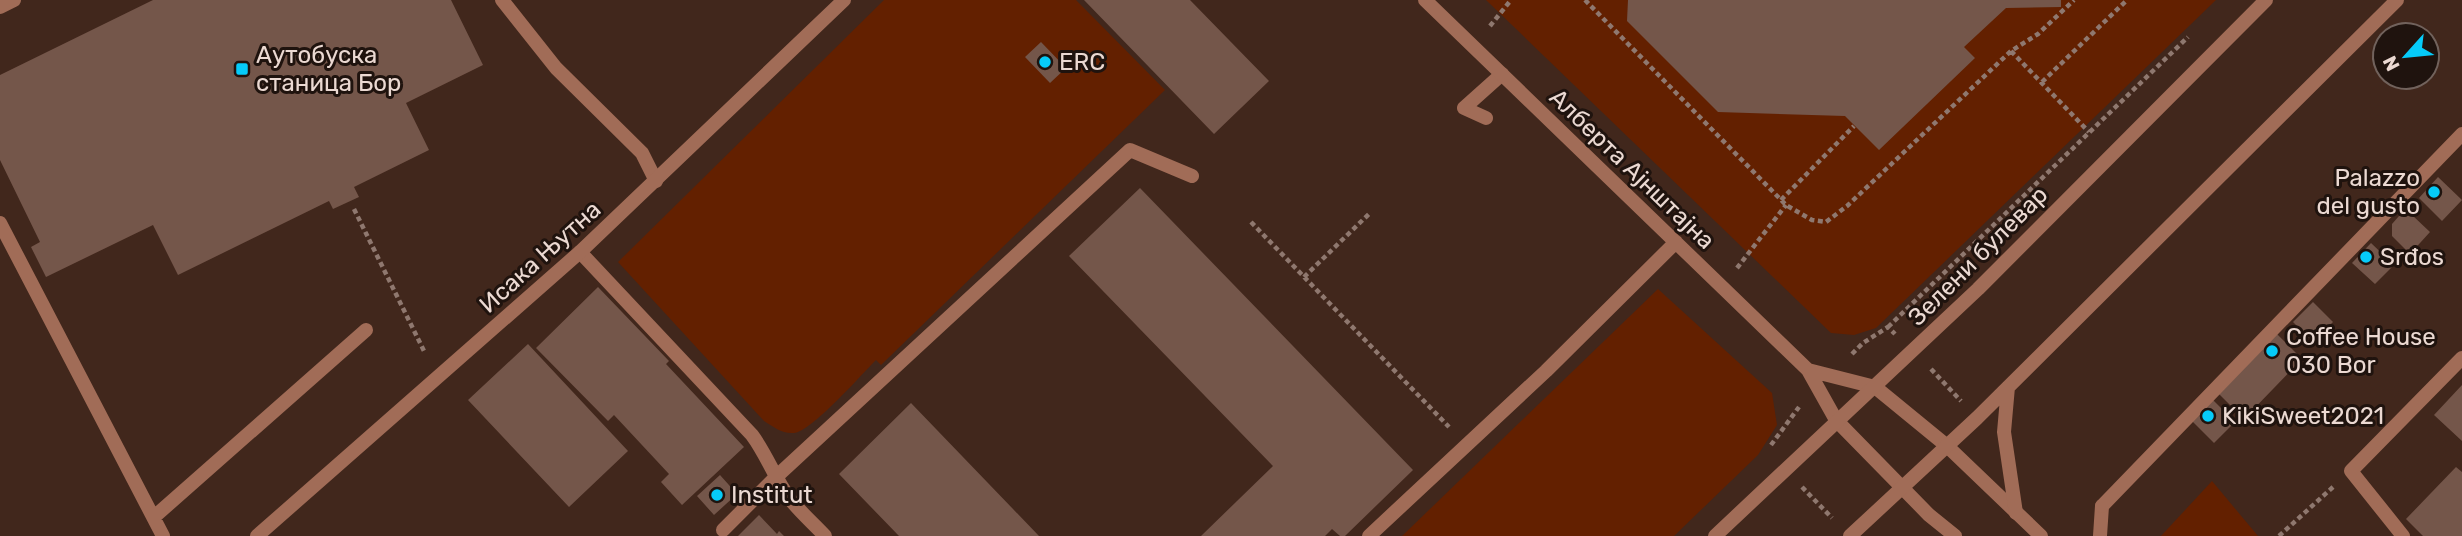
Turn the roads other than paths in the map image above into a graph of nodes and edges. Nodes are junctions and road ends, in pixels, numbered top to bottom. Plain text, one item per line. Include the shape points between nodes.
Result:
1 (14, 0) edge
2 (502, 0) edge
3 (844, 0) edge
4 (1426, 0) edge
5 (2266, 0) edge
6 (2397, 0) edge
7 (0, 7) edge
8 (1502, 74) junction
9 (1486, 118) dead end
10 (2462, 134) edge
11 (1192, 176) dead end
12 (656, 181) junction
13 (0, 223) edge
14 (1676, 242) junction
15 (580, 252) junction
16 (366, 330) dead end
17 (2462, 358) edge
18 (1808, 369) junction
19 (1875, 387) junction
20 (2008, 387) junction
21 (1836, 420) junction
22 (1947, 446) junction
23 (776, 477) junction
24 (1904, 487) junction
25 (2015, 513) junction
26 (154, 517) junction
27 (723, 530) dead end
28 (163, 536) edge
29 (257, 536) edge
30 (825, 536) edge
31 (1369, 536) edge
32 (1715, 536) edge
33 (1850, 536) edge
34 (1955, 536) edge
35 (2041, 536) edge
36 (2100, 536) edge
37 (2403, 536) edge

1 - 7 street
2 - 12 street via 556,68 642,153
3 - 12 street, Исака Њутна
4 - 8 street, Алберта Ајнштајна
5 - 19 street, Зелени булевар
6 - 20 street
8 - 9 street via 1464,108
8 - 14 street, Алберта Ајнштајна
10 - 36 street via 2102,506
11 - 23 street via 1130,150
12 - 15 street, Исака Њутна
13 - 26 street
14 - 18 street, Алберта Ајнштајна
14 - 31 street
15 - 23 street via 752,435
15 - 29 street, Исака Њутна
16 - 26 street
17 - 37 street via 2351,471
18 - 19 street
18 - 21 street
19 - 21 street, Зелени булевар
19 - 22 street
20 - 22 street
20 - 25 street via 2004,432
21 - 24 street
21 - 32 street, Зелени булевар
22 - 24 street
22 - 25 street
23 - 27 street
23 - 30 street
24 - 33 street
24 - 34 street
25 - 35 street
26 - 28 street

